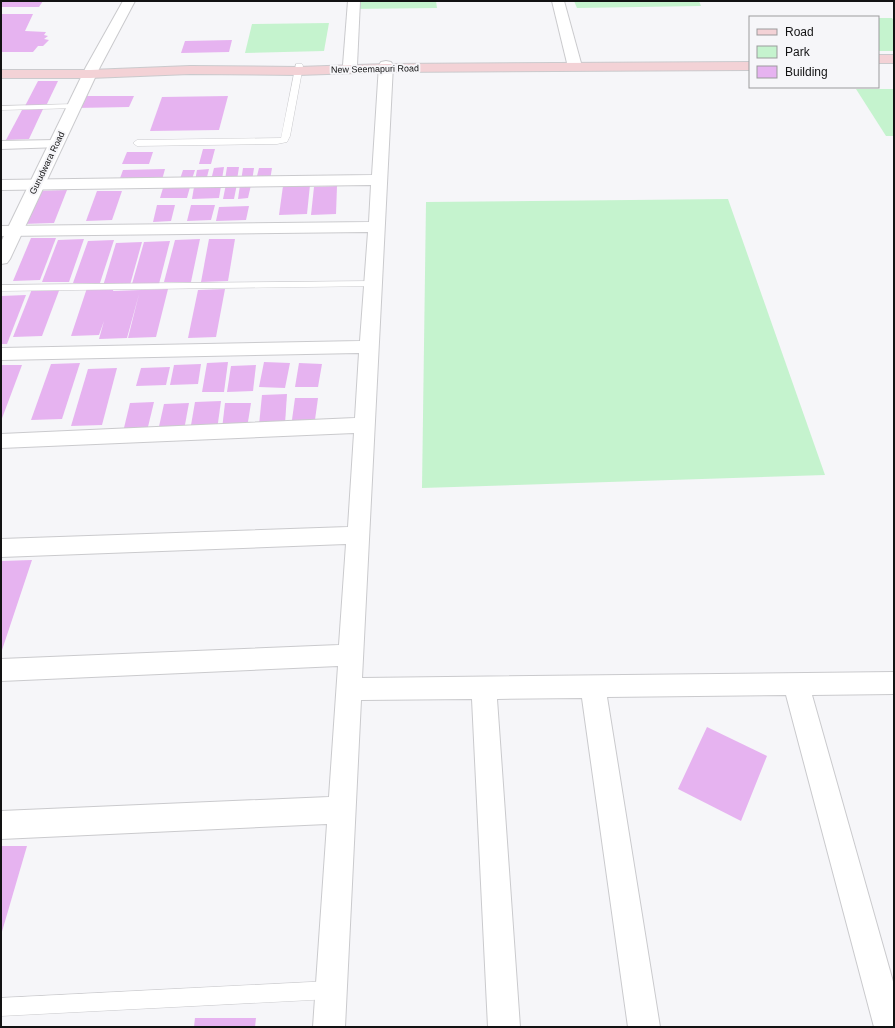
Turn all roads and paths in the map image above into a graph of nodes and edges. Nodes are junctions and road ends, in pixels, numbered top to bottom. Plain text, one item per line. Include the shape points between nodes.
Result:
1 (129, 1) edge
2 (354, 1) edge
3 (558, 1) edge
4 (894, 59) edge
5 (879, 60) edge
6 (749, 61) edge
7 (574, 63) junction
8 (350, 65) junction
9 (879, 65) edge
10 (894, 65) edge
11 (749, 66) edge
12 (386, 67) junction
13 (1, 68) edge
14 (298, 68) junction
15 (91, 70) junction
16 (1, 74) edge
17 (74, 106) junction
18 (1, 108) edge
19 (137, 143) dead end
20 (56, 144) junction
21 (1, 145) edge
22 (379, 180) junction
23 (37, 184) junction
24 (1, 185) edge
25 (377, 227) junction
26 (8, 231) edge
27 (1, 259) edge
28 (373, 284) junction
29 (1, 288) edge
30 (370, 347) junction
31 (1, 354) edge
32 (365, 425) junction
33 (1, 441) edge
34 (358, 535) junction
35 (1, 548) edge
36 (351, 655) junction
37 (1, 670) edge
38 (894, 683) edge
39 (796, 684) junction
40 (593, 686) junction
41 (484, 688) junction
42 (350, 690) junction
43 (342, 810) junction
44 (1, 825) edge
45 (331, 990) junction
46 (1, 1008) edge
47 (329, 1027) edge
48 (504, 1027) edge
49 (644, 1027) edge
50 (890, 1027) edge

1 - 15 street, Gurudwara Road
2 - 8 street
3 - 7 street
4 - 5 main road
6 - 7 main road, New Seemapuri Road
7 - 12 main road, New Seemapuri Road
8 - 12 main road, New Seemapuri Road
8 - 14 main road, New Seemapuri Road
9 - 10 main road
11 - 12 main road, New Seemapuri Road
12 - 14 main road, New Seemapuri Road
12 - 22 street
13 - 15 main road, New Seemapuri Road
14 - 15 main road, New Seemapuri Road
14 - 19 lane via 286,136 281,141
15 - 16 main road, New Seemapuri Road
15 - 17 street, Gurudwara Road
17 - 18 lane
17 - 20 street, Gurudwara Road
20 - 21 street
20 - 23 street, Gurudwara Road
22 - 23 street
22 - 25 street
23 - 24 street
23 - 26 street, Gurudwara Road
25 - 26 street
25 - 28 street
26 - 27 street, Gurudwara Road
28 - 29 lane
28 - 30 street
30 - 31 street
30 - 32 street
32 - 33 street
32 - 34 street
34 - 35 street
34 - 36 street
36 - 37 street
36 - 42 street
38 - 39 street
39 - 40 street
39 - 50 street
40 - 41 street
40 - 49 street
41 - 42 street
41 - 48 street
42 - 43 street
43 - 44 street
43 - 45 street
45 - 46 lane
45 - 47 street

